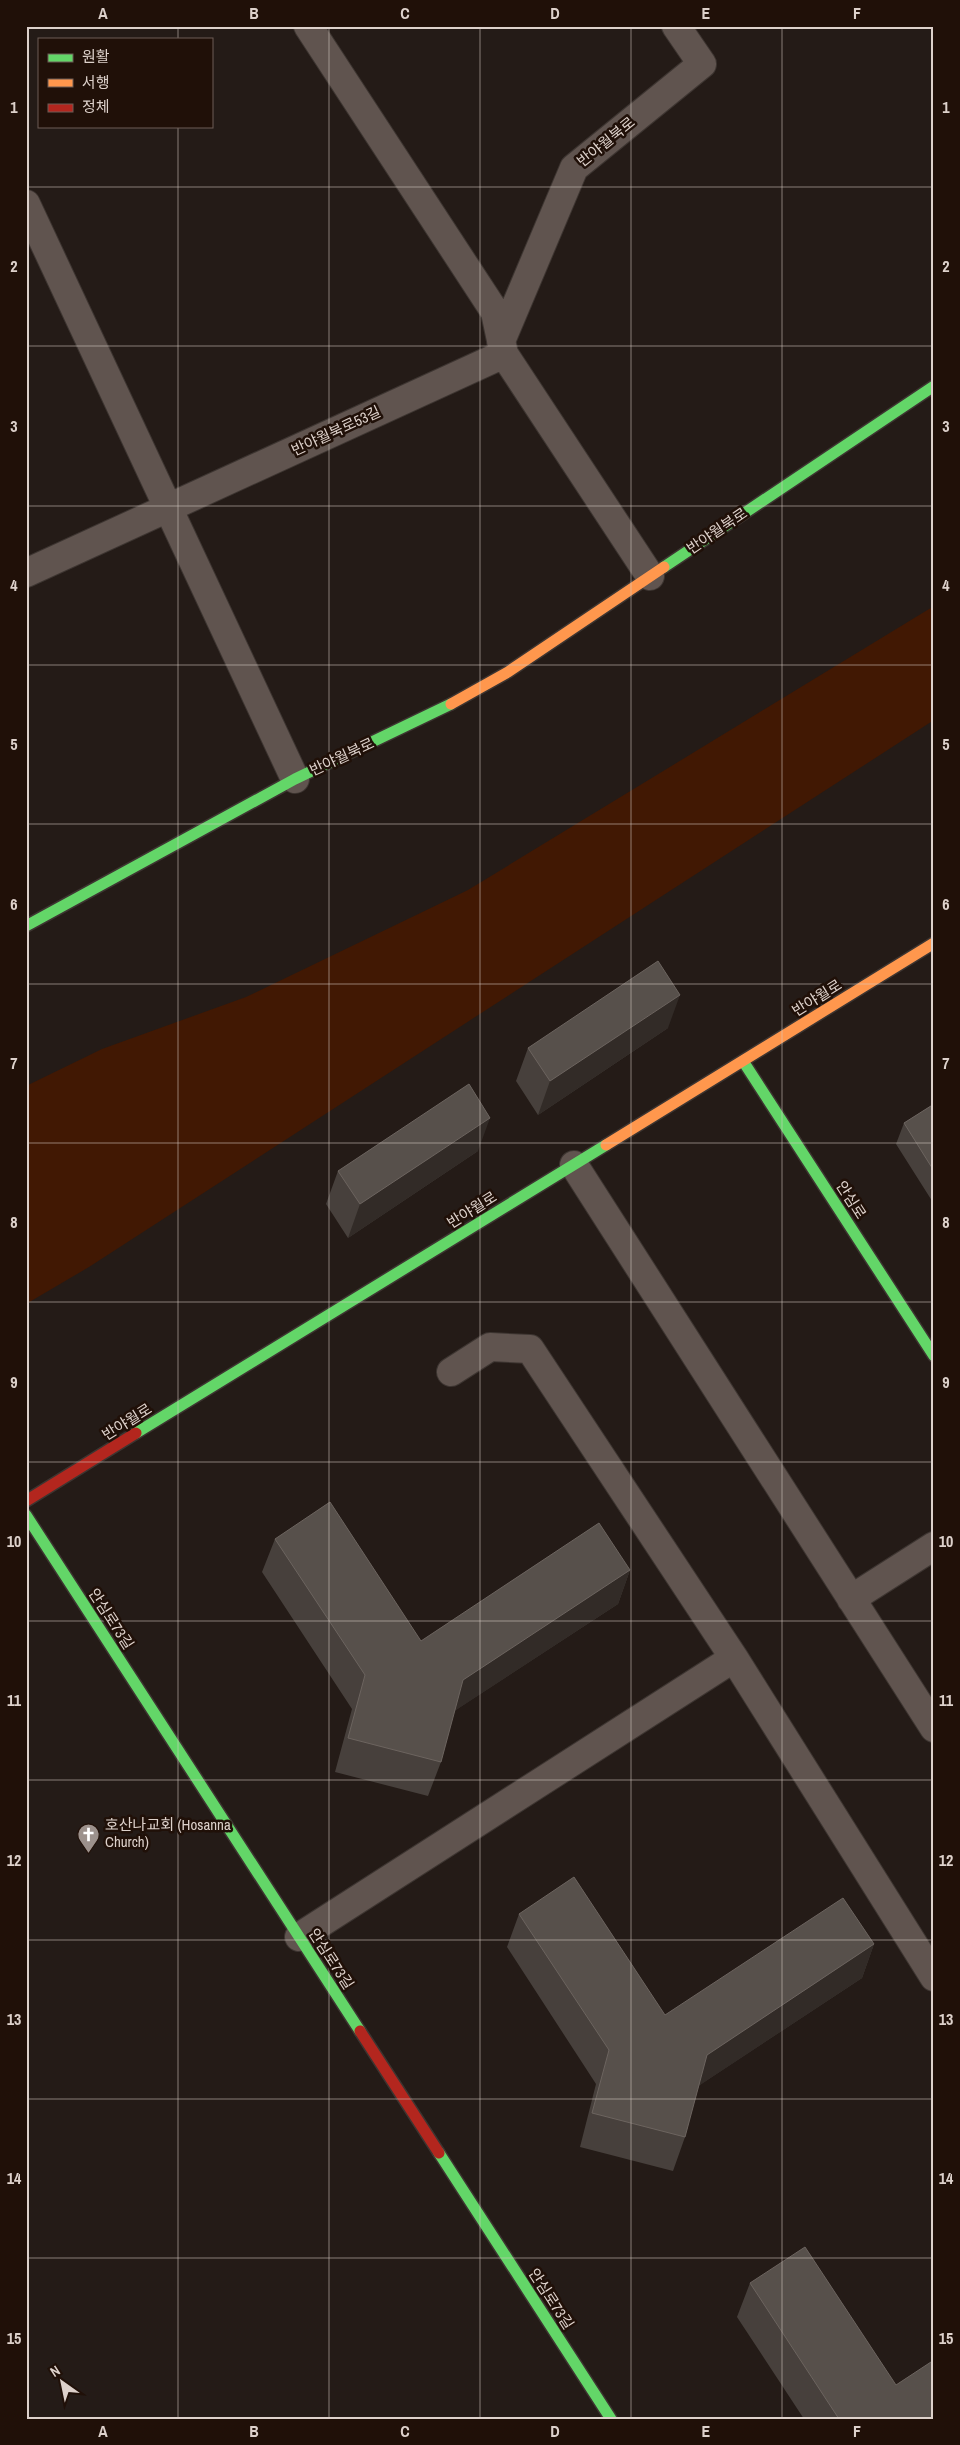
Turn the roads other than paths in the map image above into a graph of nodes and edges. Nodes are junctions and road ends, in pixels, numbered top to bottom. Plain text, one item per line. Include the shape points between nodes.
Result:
1 (308, 26) edge
2 (676, 26) edge
3 (26, 204) edge
4 (36, 251) edge
5 (503, 348) junction
6 (934, 386) edge
7 (168, 508) junction
8 (26, 573) edge
9 (650, 576) junction
10 (295, 779) junction
11 (26, 926) edge
12 (934, 943) edge
13 (743, 1061) junction
14 (574, 1165) junction
15 (934, 1356) edge
16 (451, 1372) dead end
17 (26, 1502) edge
18 (26, 1515) edge
19 (934, 1546) edge
20 (851, 1599) junction
21 (734, 1658) junction
22 (934, 1728) edge
23 (299, 1937) junction
24 (934, 1977) edge
25 (611, 2419) edge

1 - 5 street via 495,312
2 - 5 street, 반야월북로 via 702,64 574,168
3 - 4 street
4 - 7 street
5 - 7 street, 반야월북로53길
5 - 9 street
6 - 9 street, 반야월북로
7 - 8 street, 반야월북로53길
7 - 10 street
9 - 10 street, 반야월북로 via 508,672 436,712
10 - 11 street, 반야월북로
12 - 13 street, 반야월로
13 - 14 street, 반야월로
13 - 15 street, 안심로
14 - 17 street, 반야월로
14 - 20 street
16 - 21 street via 490,1347 530,1349
18 - 23 street, 안심로73길
19 - 20 street
20 - 22 street
21 - 23 street
21 - 24 street
23 - 25 street, 안심로73길

